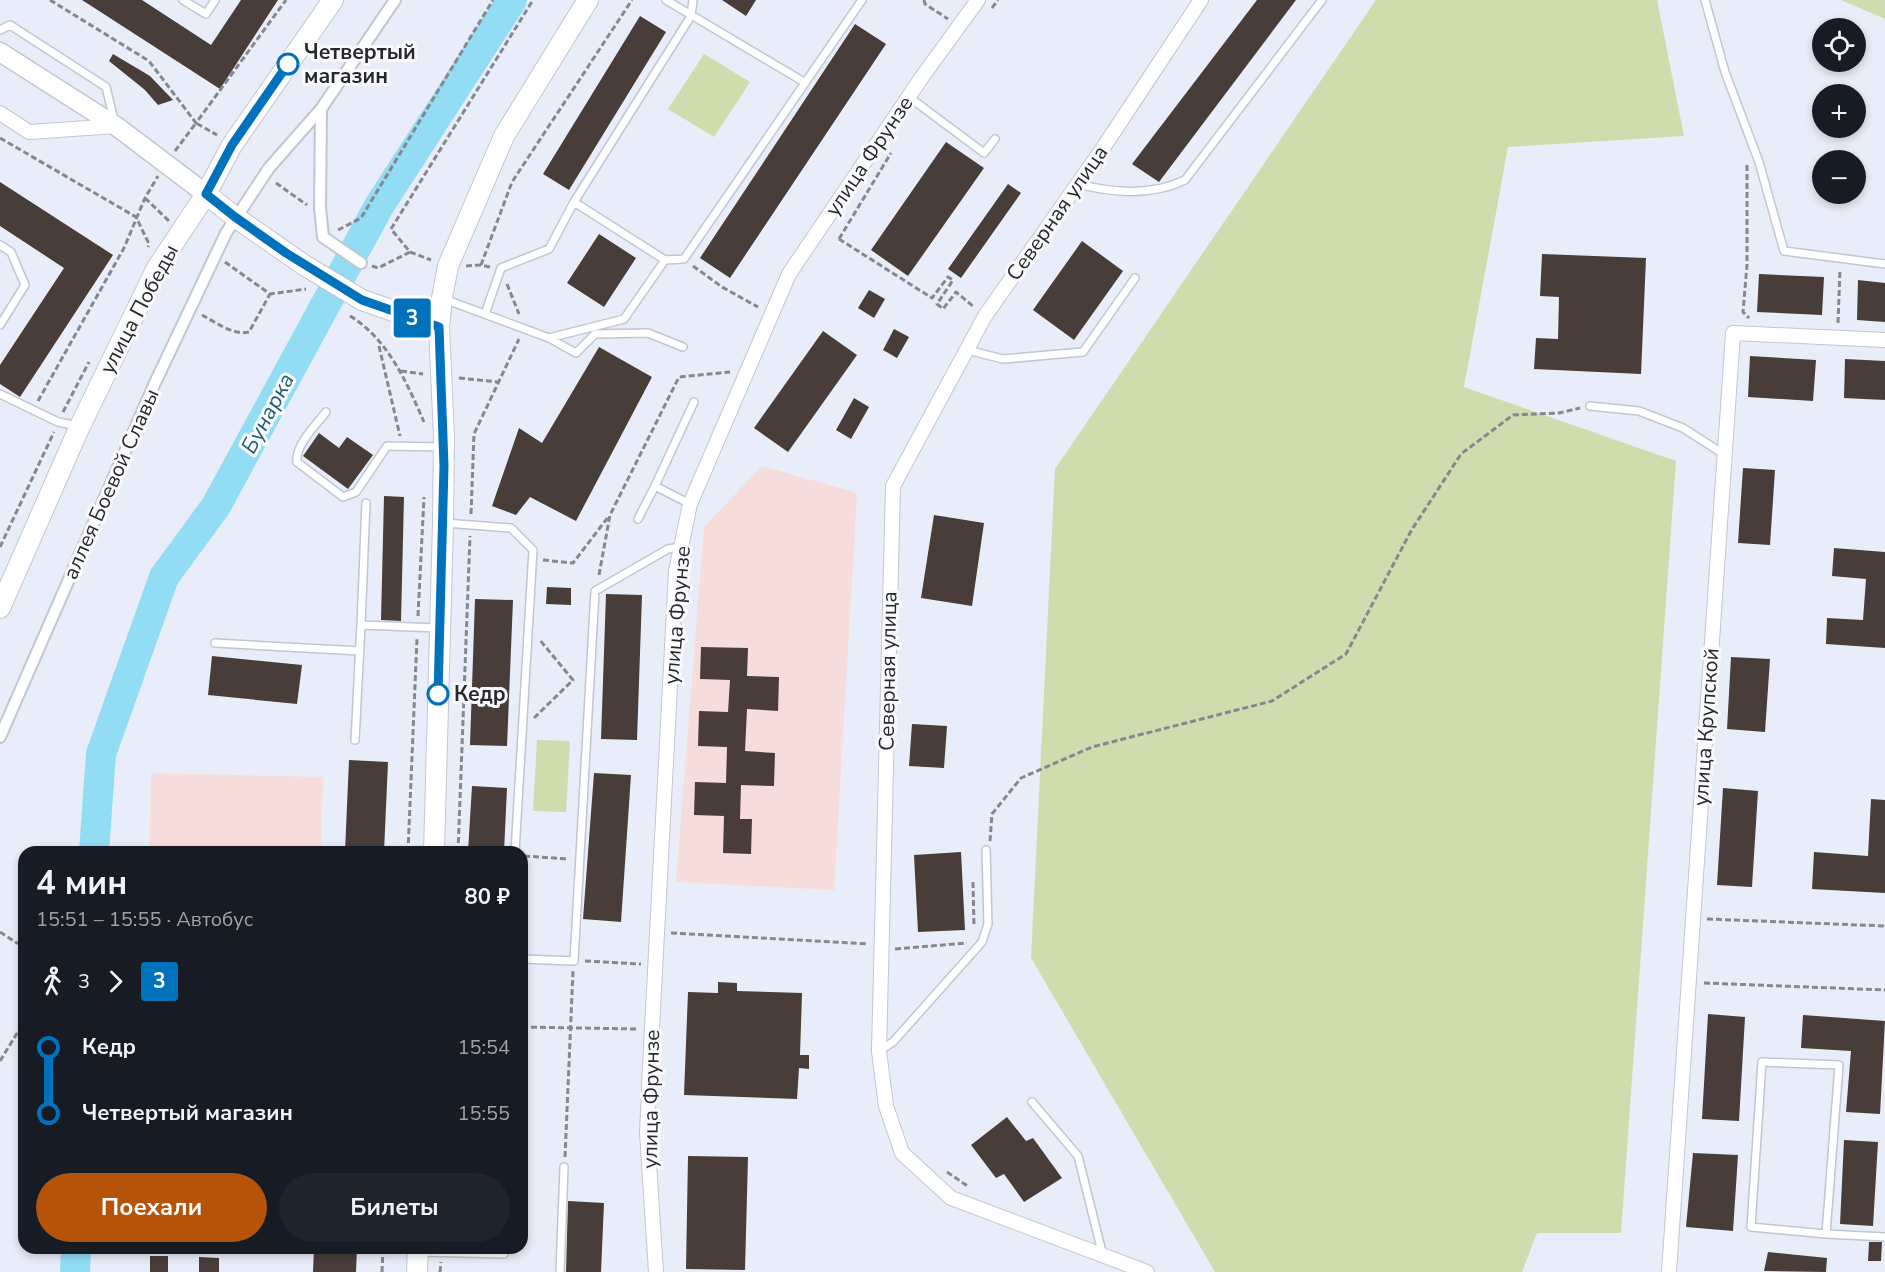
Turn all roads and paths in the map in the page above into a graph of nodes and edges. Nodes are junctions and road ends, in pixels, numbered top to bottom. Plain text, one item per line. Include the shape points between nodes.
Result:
1 (50, 0) edge
2 (183, 0) edge
3 (215, 0) edge
4 (286, 0) edge
5 (333, 0) edge
6 (395, 0) edge
7 (493, 0) edge
8 (533, 0) edge
9 (588, 0) edge
10 (632, 0) edge
11 (666, 0) edge
12 (693, 0) edge
13 (862, 0) edge
14 (924, 0) edge
15 (978, 0) edge
16 (1201, 0) edge
17 (1322, 0) edge
18 (1705, 0) edge
19 (56, 2) edge
20 (692, 16) junction
21 (949, 20) dead end
22 (0, 30) edge
23 (0, 52) edge
24 (804, 82) junction
25 (909, 97) junction
26 (321, 109) junction
27 (0, 113) edge
28 (116, 126) junction
29 (0, 138) edge
30 (995, 139) dead end
31 (1747, 164) dead end
32 (1078, 184) junction
33 (206, 194) junction
34 (145, 198) dead end
35 (574, 202) junction
36 (136, 217) junction
37 (230, 225) junction
38 (822, 226) junction
39 (323, 237) junction
40 (0, 244) edge
41 (144, 255) dead end
42 (216, 256) junction
43 (1841, 258) junction
44 (684, 259) junction
45 (665, 260) junction
46 (361, 263) joint
47 (1885, 264) edge
48 (501, 268) junction
49 (1135, 278) dead end
50 (304, 288) dead end
51 (270, 294) junction
52 (442, 298) junction
53 (762, 309) dead end
54 (190, 310) junction
55 (485, 314) junction
56 (985, 316) junction
57 (362, 323) dead end
58 (1755, 324) dead end
59 (0, 325) edge
60 (439, 327) junction
61 (1838, 327) dead end
62 (524, 328) junction
63 (549, 338) junction
64 (1885, 340) edge
65 (379, 343) junction
66 (683, 347) dead end
67 (967, 350) junction
68 (91, 359) dead end
69 (737, 371) dead end
70 (0, 394) edge
71 (694, 402) dead end
72 (1590, 405) joint
73 (33, 410) junction
74 (326, 412) dead end
75 (58, 422) junction
76 (80, 426) junction
77 (403, 446) junction
78 (434, 447) junction
79 (1725, 455) junction
80 (424, 485) dead end
81 (655, 486) junction
82 (366, 503) dead end
83 (690, 504) junction
84 (610, 515) junction
85 (638, 519) dead end
86 (443, 523) junction
87 (470, 525) junction
88 (0, 547) edge
89 (681, 547) junction
90 (532, 559) junction
91 (596, 591) junction
92 (1, 602) edge
93 (361, 625) junction
94 (528, 626) junction
95 (418, 627) junction
96 (440, 628) junction
97 (215, 643) dead end
98 (360, 651) junction
99 (522, 730) junction
100 (0, 737) edge
101 (355, 740) dead end
102 (408, 846) edge
103 (434, 846) edge
104 (458, 846) edge
105 (514, 846) edge
106 (986, 850) joint
107 (528, 856) edge
108 (562, 859) dead end
109 (974, 878) dead end
110 (1694, 918) junction
111 (1885, 926) edge
112 (974, 929) dead end
113 (0, 932) edge
114 (690, 935) dead end
115 (974, 939) dead end
116 (18, 944) edge
117 (891, 944) junction
118 (528, 959) edge
119 (574, 961) junction
120 (642, 964) dead end
121 (1689, 982) junction
122 (1885, 990) edge
123 (528, 1027) edge
124 (571, 1027) junction
125 (639, 1029) dead end
126 (18, 1032) edge
127 (879, 1051) junction
128 (0, 1061) edge
129 (1032, 1102) dead end
130 (564, 1167) joint
131 (946, 1171) dead end
132 (970, 1188) dead end
133 (1826, 1234) junction
134 (1885, 1237) edge
135 (383, 1254) edge
136 (418, 1254) edge
137 (1103, 1256) junction
138 (382, 1272) edge
139 (417, 1272) edge
140 (560, 1272) edge
141 (656, 1272) edge
142 (1147, 1272) edge
143 (1669, 1272) edge

1 - 19 path
2 - 3 lane via 206,14
4 - 19 path via 196,123 149,61
5 - 33 main road, улица Победы via 232,145
6 - 26 street, аллея Боевой Славы
7 - 39 path via 362,218
8 - 46 path via 391,229 410,252 378,268
9 - 52 main road via 504,136 447,266
10 - 48 path via 512,182 481,265
11 - 20 lane
12 - 20 lane
13 - 24 lane
14 - 21 path
15 - 25 street, улица Фрунзе
16 - 32 street, Северная улица
17 - 32 lane via 1185,180 1167,189 1121,192
18 - 43 lane via 1784,251
20 - 24 lane
20 - 35 lane
22 - 28 lane via 10,25 106,87
23 - 28 street
24 - 44 lane
25 - 30 lane via 984,153
25 - 38 street, улица Фрунзе
26 - 37 street, аллея Боевой Славы via 269,168
26 - 39 street
27 - 28 street via 29,132
28 - 33 street
29 - 36 path
31 - 58 path via 1743,312
32 - 56 street, Северная улица
33 - 37 main road
33 - 76 main road, улица Победы via 157,268
34 - 36 path
35 - 45 lane
35 - 48 lane via 549,249
36 - 41 path via 149,244
36 - 73 path via 124,248
37 - 42 street, аллея Боевой Славы
37 - 60 main road via 362,300
38 - 56 path via 932,298 948,277 953,280 936,304 943,309 956,292
38 - 83 street, улица Фрунзе via 789,274
39 - 46 street
40 - 59 lane via 11,252 25,285
42 - 51 path
42 - 54 street, аллея Боевой Славы
43 - 47 lane
43 - 61 path
44 - 45 lane
44 - 53 path via 722,287
45 - 63 lane via 624,319
48 - 55 lane
48 - 62 path
49 - 67 lane via 1083,352 1003,359
50 - 51 path
51 - 54 path via 249,332 235,332
52 - 55 lane
52 - 60 main road
54 - 100 street, аллея Боевой Славы
55 - 62 lane
56 - 67 street, Северная улица
57 - 65 path
60 - 78 main road
62 - 63 lane
62 - 87 path via 474,434
63 - 66 lane via 576,353 595,334 648,333
64 - 79 street, улица Крупской via 1733,333
65 - 77 path
65 - 78 path via 401,370
67 - 117 street, Северная улица via 893,486
68 - 75 path
69 - 84 path via 679,377
70 - 73 lane
71 - 81 lane
72 - 79 lane via 1639,411 1683,428
72 - 106 path via 1559,413 1513,415 1461,454 1412,531 1346,654 1272,701 1092,747 1021,778 992,814 990,849
73 - 75 lane
74 - 77 lane via 300,447 297,462 342,497 356,492 387,446
75 - 76 lane
75 - 88 path
76 - 92 main road, улица Победы
77 - 78 lane
78 - 86 main road
79 - 110 street, улица Крупской
80 - 95 path
81 - 83 lane
81 - 85 lane
82 - 93 lane
83 - 89 street, улица Фрунзе
84 - 90 path via 573,563
84 - 91 path
86 - 87 lane
86 - 96 main road
87 - 90 lane via 511,528 533,550
87 - 104 path
89 - 91 lane via 668,549
89 - 141 street, улица Фрунзе via 676,571 647,1132
90 - 94 lane
91 - 119 lane
93 - 95 lane
93 - 98 lane
94 - 99 lane
94 - 99 path via 573,680
95 - 96 lane
95 - 102 path
96 - 103 main road
97 - 98 lane
98 - 101 lane
99 - 105 lane
106 - 127 lane via 988,924 982,942 893,1042
107 - 108 path
109 - 112 path
110 - 111 path
110 - 121 street, улица Крупской
113 - 116 path
114 - 117 path
115 - 117 path via 968,943
117 - 127 street, Северная улица
118 - 119 lane
119 - 120 path
119 - 124 path
121 - 122 path
121 - 143 street, улица Крупской
123 - 124 path
124 - 125 path
124 - 130 path
126 - 128 path
127 - 137 street, Северная улица via 886,1106 902,1153 951,1198
129 - 137 lane via 1078,1156
130 - 140 lane
131 - 132 path
133 - 133 lane via 1839,1065 1762,1062 1751,1227
133 - 134 lane
135 - 138 path
136 - 139 main road
137 - 142 street, Северная улица

